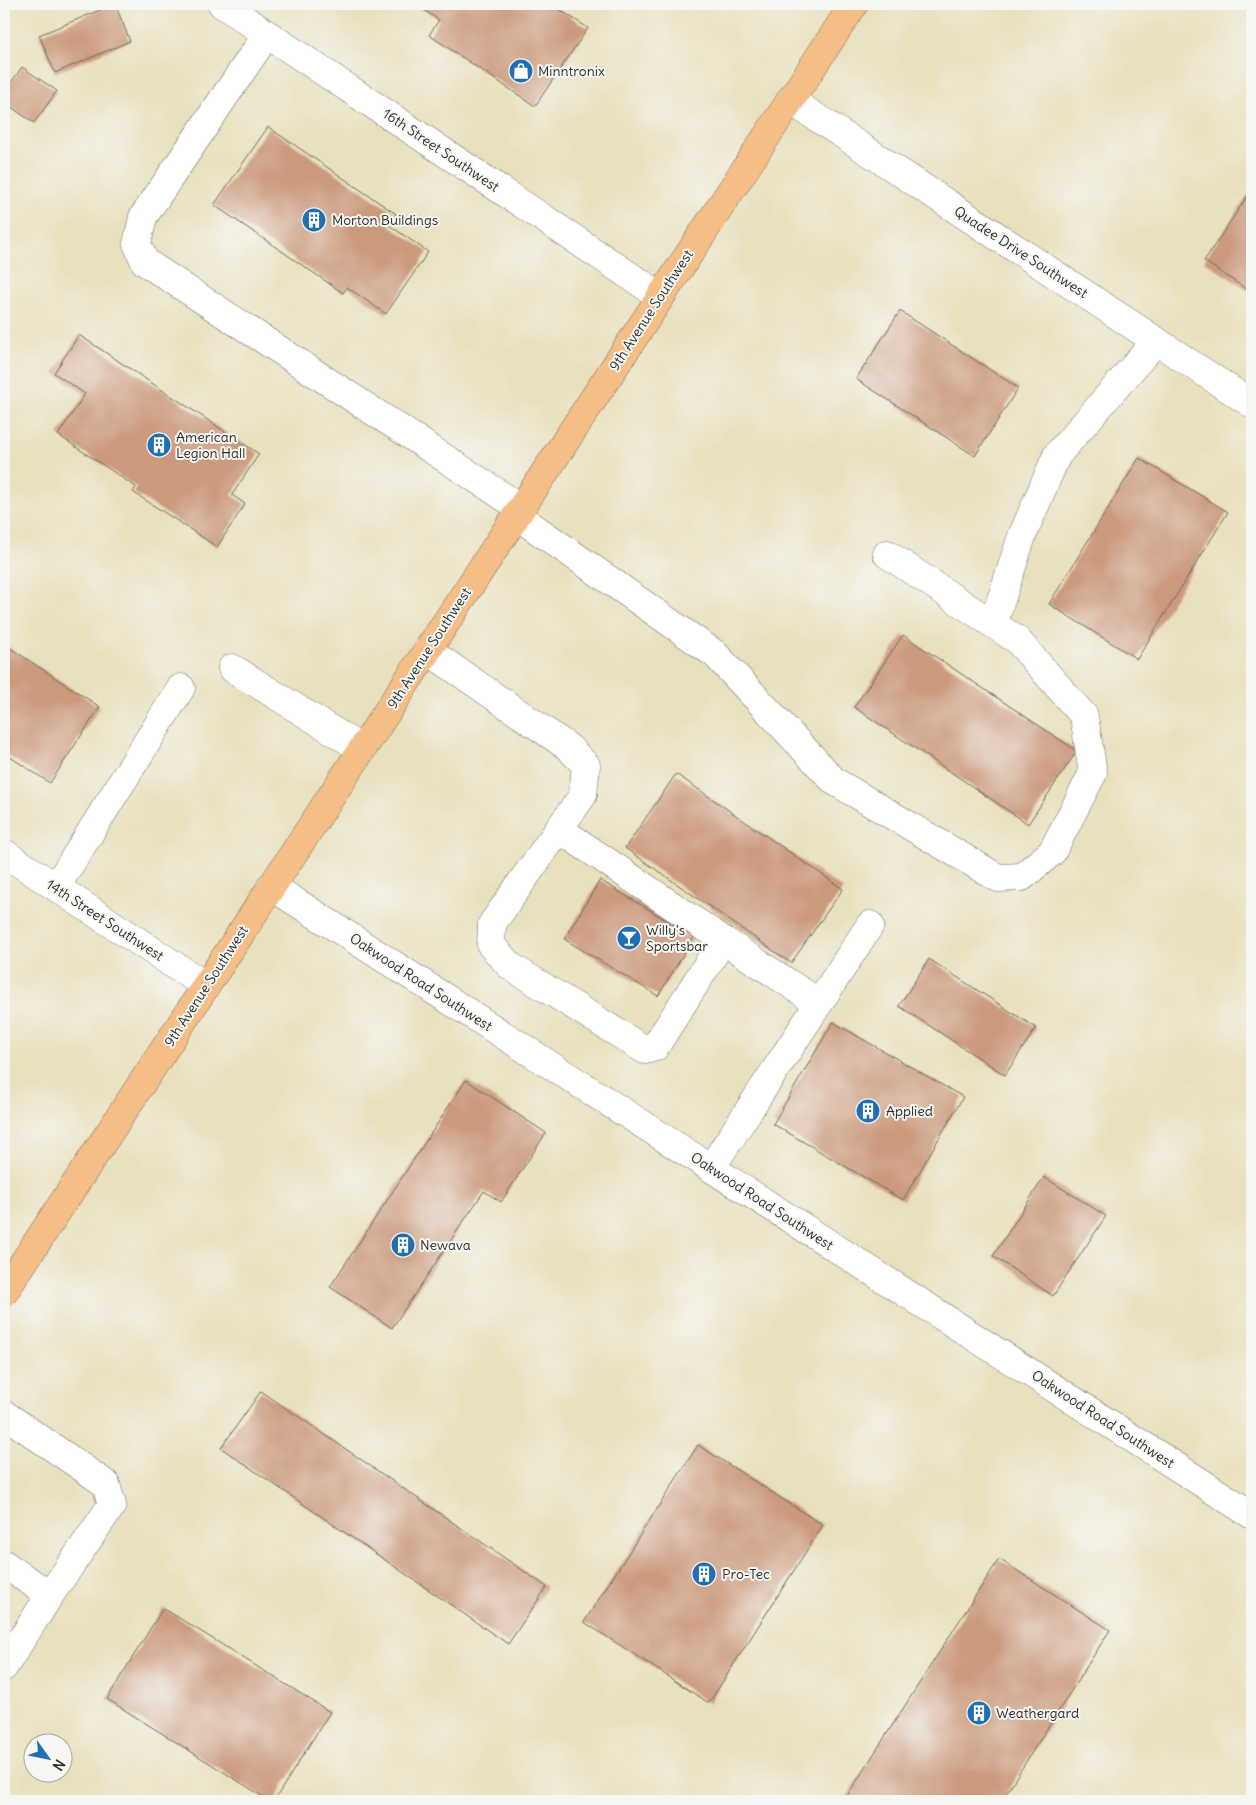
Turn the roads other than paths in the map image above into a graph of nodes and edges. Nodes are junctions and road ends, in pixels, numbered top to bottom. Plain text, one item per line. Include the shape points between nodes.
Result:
1 (222, 4) edge
2 (854, 4) edge
3 (267, 34) junction
4 (790, 100) junction
5 (660, 296) junction
6 (1156, 341) junction
7 (1252, 404) edge
8 (519, 511) junction
9 (888, 554) dead end
10 (993, 624) junction
11 (427, 650) junction
12 (232, 668) dead end
13 (181, 688) dead end
14 (362, 750) junction
15 (559, 829) junction
16 (4, 853) edge
17 (271, 886) junction
18 (56, 887) junction
19 (870, 925) dead end
20 (723, 940) junction
21 (206, 986) junction
22 (820, 1003) junction
23 (711, 1168) junction
24 (4, 1292) edge
25 (4, 1414) edge
26 (1252, 1515) edge
27 (4, 1564) edge
28 (50, 1595) junction
29 (4, 1667) edge

1 - 3 street, 16th Street Southwest
2 - 4 main road, 9th Avenue Southwest
3 - 5 street, 16th Street Southwest
3 - 8 street via 143,217 137,244 146,262
4 - 5 main road, 9th Avenue Southwest
4 - 6 street, Quadee Drive Southwest
5 - 8 main road, 9th Avenue Southwest
6 - 7 street, Quadee Drive Southwest
6 - 10 street via 1057,455 1022,536
8 - 10 street via 715,654 834,781 998,878 1022,878 1052,852 1093,772 1084,716 1017,640
8 - 11 main road, 9th Avenue Southwest
9 - 10 street
11 - 14 main road, 9th Avenue Southwest
11 - 15 street via 568,747 586,765 583,795
12 - 14 street
13 - 18 street
14 - 17 main road, 9th Avenue Southwest
15 - 20 street
15 - 20 street via 492,924 491,946 510,966 645,1050 655,1047
16 - 18 street, 14th Street Southwest
17 - 21 main road, 9th Avenue Southwest
17 - 23 street, Oakwood Road Southwest
18 - 21 street, 14th Street Southwest
19 - 22 street
20 - 22 street
21 - 24 main road, 9th Avenue Southwest
22 - 23 street
23 - 26 street, Oakwood Road Southwest
25 - 28 street via 106,1484 112,1505
27 - 28 street
28 - 29 street

